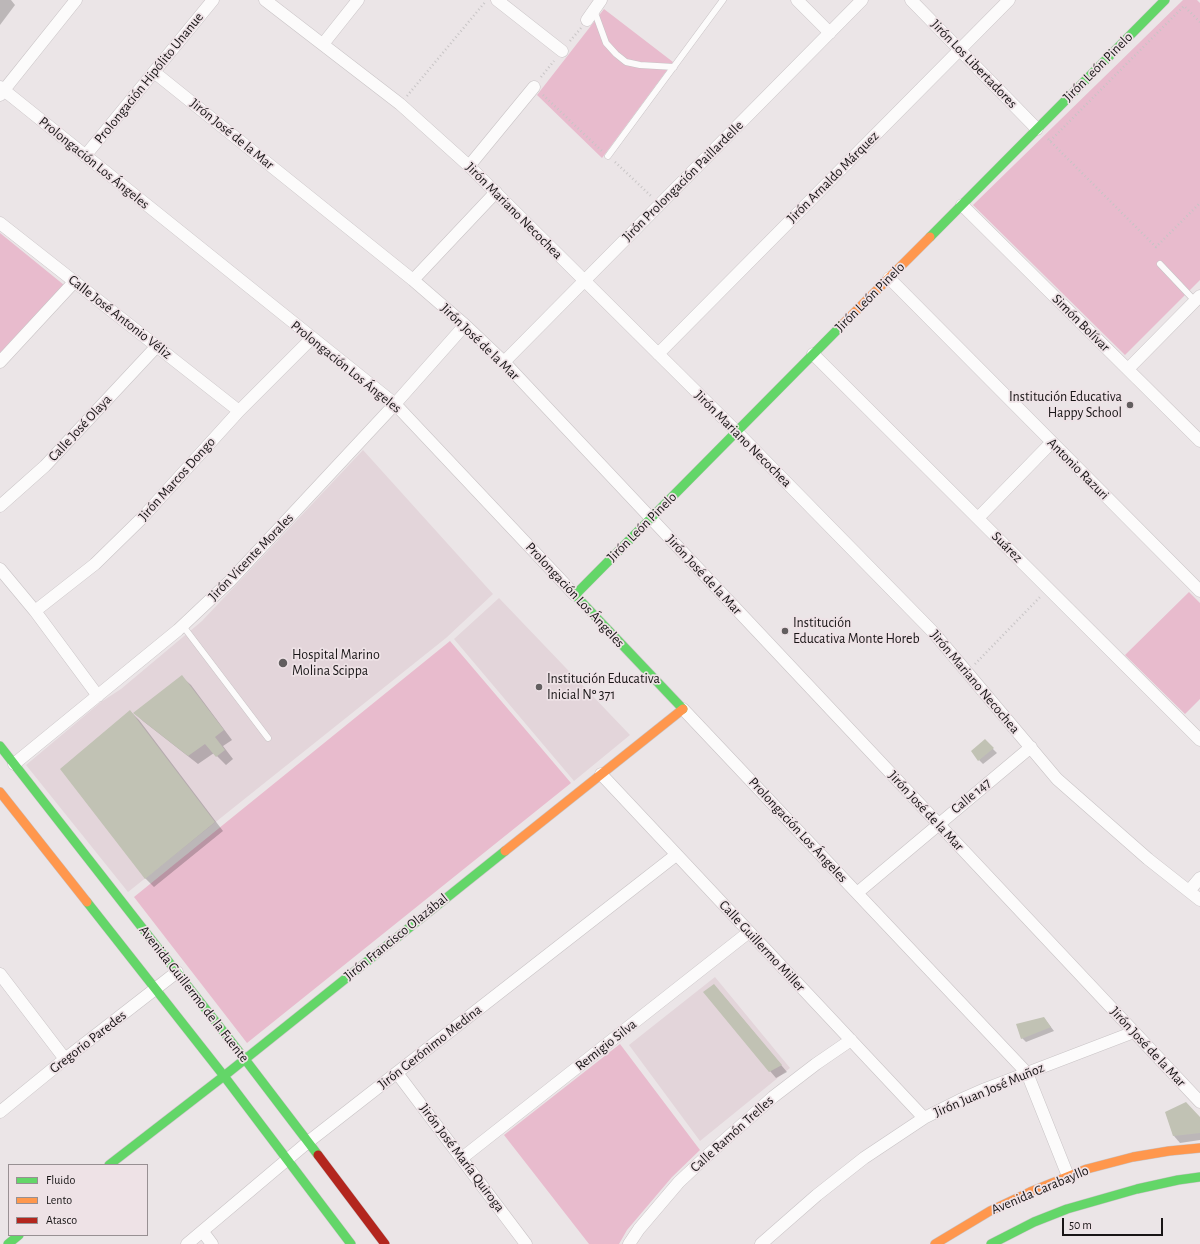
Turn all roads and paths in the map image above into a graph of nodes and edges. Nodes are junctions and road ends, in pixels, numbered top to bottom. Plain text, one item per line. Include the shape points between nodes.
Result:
1 (76, 0) edge
2 (213, 0) edge
3 (265, 0) edge
4 (358, 0) edge
5 (487, 0) edge
6 (497, 0) edge
7 (723, 0) edge
8 (797, 0) edge
9 (862, 0) edge
10 (911, 0) edge
11 (1009, 0) edge
12 (1165, 0) edge
13 (599, 3) edge
14 (587, 20) dead end
15 (1200, 22) edge
16 (830, 33) junction
17 (323, 44) junction
18 (959, 49) junction
19 (562, 51) dead end
20 (674, 67) junction
21 (154, 72) junction
22 (534, 86) joint
23 (1, 91) edge
24 (400, 104) junction
25 (1037, 129) junction
26 (85, 156) junction
27 (608, 156) junction
28 (469, 166) junction
29 (496, 192) junction
30 (1200, 203) edge
31 (660, 204) junction
32 (962, 205) junction
33 (0, 223) edge
34 (1160, 264) dead end
35 (889, 278) junction
36 (413, 280) junction
37 (585, 281) junction
38 (75, 282) junction
39 (1197, 298) edge
40 (465, 325) junction
41 (312, 338) junction
42 (157, 346) junction
43 (658, 354) junction
44 (813, 354) junction
45 (0, 362) edge
46 (504, 362) junction
47 (1128, 369) junction
48 (395, 404) junction
49 (239, 411) junction
50 (737, 432) junction
51 (1200, 440) edge
52 (1052, 442) junction
53 (0, 506) edge
54 (650, 518) junction
55 (978, 518) junction
56 (0, 569) edge
57 (1048, 588) junction
58 (1200, 592) edge
59 (575, 595) junction
60 (35, 611) junction
61 (183, 626) junction
62 (967, 672) junction
63 (98, 696) junction
64 (683, 709) junction
65 (268, 738) dead end
66 (1200, 740) edge
67 (0, 746) edge
68 (1031, 747) junction
69 (14, 764) junction
70 (601, 774) junction
71 (0, 792) edge
72 (938, 824) junction
73 (676, 855) junction
74 (1200, 878) edge
75 (1189, 891) junction
76 (857, 893) junction
77 (1200, 900) edge
78 (749, 932) junction
79 (177, 972) junction
80 (0, 974) edge
81 (156, 989) junction
82 (1134, 1032) junction
83 (851, 1040) junction
84 (244, 1058) junction
85 (65, 1059) junction
86 (397, 1073) junction
87 (1027, 1073) junction
88 (224, 1076) junction
89 (1200, 1102) edge
90 (0, 1112) edge
91 (924, 1118) junction
92 (308, 1142) junction
93 (1200, 1148) edge
94 (462, 1158) junction
95 (287, 1159) junction
96 (110, 1164) edge
97 (1068, 1176) junction
98 (1200, 1177) edge
99 (203, 1232) junction
100 (18, 1236) edge
101 (8, 1244) edge
102 (187, 1244) edge
103 (212, 1244) edge
104 (351, 1244) edge
105 (385, 1244) edge
106 (526, 1244) edge
107 (629, 1244) edge
108 (761, 1244) edge
109 (935, 1244) edge
110 (991, 1244) edge

1 - 23 street
2 - 21 street, Prolongación Hipólito Unanue
3 - 17 street, Jirón Mariano Necochea
4 - 17 street
5 - 24 path
6 - 19 street
7 - 20 lane
8 - 16 street
9 - 16 street, Jirón Prolongación Paillardelle
10 - 18 street, Jirón Los Libertadores
11 - 18 street, Jirón Arnaldo Márquez
12 - 25 street, Jirón León Pinelo
13 - 14 street
13 - 20 lane via 606,43 616,54 626,62
15 - 30 path via 1184,6 1050,141 1156,247
16 - 31 street, Jirón Prolongación Paillardelle
17 - 24 street, Jirón Mariano Necochea
18 - 25 street, Jirón Los Libertadores
18 - 43 street, Jirón Arnaldo Márquez
20 - 27 lane
21 - 26 street, Prolongación Hipólito Unanue
21 - 36 street, Jirón José de la Mar
22 - 27 path
22 - 28 street
23 - 26 street, Prolongación Los Ángeles
24 - 28 street, Jirón Mariano Necochea
25 - 32 street, Jirón León Pinelo
26 - 41 street, Prolongación Los Ángeles
27 - 31 path
28 - 29 street, Jirón Mariano Necochea
29 - 36 street
29 - 37 street, Jirón Mariano Necochea
31 - 37 street, Jirón Prolongación Paillardelle
32 - 35 street, Jirón León Pinelo
32 - 47 street, Simón Bolívar
33 - 38 street, Calle José Antonio Véliz
34 - 39 lane
35 - 44 street, Jirón León Pinelo
35 - 52 street, Antonio Razuri
36 - 40 street, Jirón José de la Mar
37 - 43 street, Jirón Mariano Necochea
37 - 46 street, Jirón Prolongación Paillardelle
38 - 42 street, Calle José Antonio Véliz
38 - 45 street
39 - 47 street
40 - 46 street, Jirón José de la Mar
40 - 48 street, Jirón Vicente Morales
41 - 48 street, Prolongación Los Ángeles
41 - 49 street, Jirón Marcos Dongo
42 - 49 street, Calle José Antonio Véliz
42 - 53 street, Calle José Olaya via 45,466
43 - 50 street, Jirón Mariano Necochea
44 - 50 street, Jirón León Pinelo
44 - 55 street, Suárez
46 - 54 street, Jirón José de la Mar
47 - 51 street, Simón Bolívar
48 - 59 street, Prolongación Los Ángeles
48 - 61 street, Jirón Vicente Morales via 230,581
49 - 60 street, Jirón Marcos Dongo via 132,528 95,564
50 - 54 street, Jirón León Pinelo
50 - 62 street, Jirón Mariano Necochea via 934,633
52 - 55 street
52 - 58 street, Antonio Razuri
54 - 59 street, Jirón León Pinelo
54 - 72 street, Jirón José de la Mar
55 - 57 street, Suárez
56 - 60 street
57 - 62 path
57 - 66 street, Suárez
59 - 64 street, Prolongación Los Ángeles
60 - 63 street
61 - 63 street, Jirón Vicente Morales
61 - 65 lane
62 - 68 street, Jirón Mariano Necochea
63 - 69 street, Jirón Vicente Morales
64 - 70 street, Jirón Francisco Olazábal
64 - 76 street, Prolongación Los Ángeles
67 - 69 street, Avenida Guillermo de la Fuente
68 - 72 street, Calle 147
68 - 75 street, Jirón Mariano Necochea via 1057,779 1148,859
69 - 79 street, Avenida Guillermo de la Fuente
70 - 73 street, Calle Guillermo Miller
70 - 84 street, Jirón Francisco Olazábal
71 - 81 street, Avenida Guillermo de la Fuente
72 - 76 street, Calle 147
72 - 82 street, Jirón José de la Mar
73 - 78 street, Calle Guillermo Miller
73 - 86 street, Jirón Gerónimo Medina
74 - 75 street
75 - 77 street, Jirón Mariano Necochea
76 - 87 street, Prolongación Los Ángeles
78 - 83 street, Calle Guillermo Miller
78 - 94 street, Remigio Silva
79 - 81 street, Gregorio Paredes
79 - 84 street, Avenida Guillermo de la Fuente
80 - 85 street
81 - 85 street, Gregorio Paredes
81 - 88 street, Avenida Guillermo de la Fuente
82 - 87 street, Jirón Juan José Muñoz
82 - 89 street, Jirón José de la Mar
83 - 91 street, Calle Guillermo Miller
83 - 107 street, Calle Ramón Trelles via 773,1097 710,1153 679,1182
84 - 88 street, Jirón Francisco Olazábal
84 - 92 street, Avenida Guillermo de la Fuente
85 - 90 street, Gregorio Paredes
86 - 92 street, Jirón Gerónimo Medina
86 - 94 street, Jirón José María Quiroga
87 - 91 street, Jirón Juan José Muñoz via 960,1100
87 - 97 street, Prolongación Los Ángeles
88 - 95 street, Avenida Guillermo de la Fuente
88 - 96 street, Jirón Francisco Olazábal
91 - 108 street, Jirón Juan José Muñoz via 864,1158
92 - 95 street, Jirón Gerónimo Medina
92 - 105 street, Avenida Guillermo de la Fuente
93 - 97 street, Avenida Carabayllo via 1133,1157
94 - 106 street, Jirón José María Quiroga
95 - 99 street, Jirón Gerónimo Medina
95 - 104 street, Avenida Guillermo de la Fuente
97 - 109 street, Avenida Carabayllo via 990,1211
98 - 110 street, Avenida Carabayllo via 1137,1189 1067,1208
99 - 102 street, Jirón Gerónimo Medina
99 - 103 street
100 - 101 street

